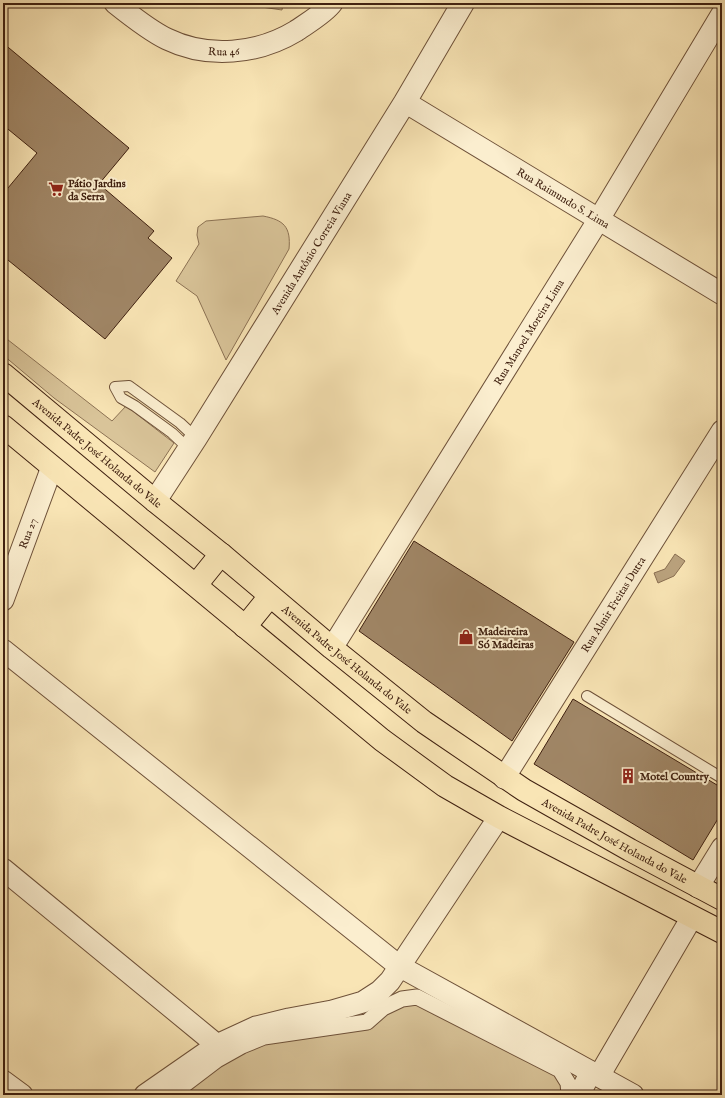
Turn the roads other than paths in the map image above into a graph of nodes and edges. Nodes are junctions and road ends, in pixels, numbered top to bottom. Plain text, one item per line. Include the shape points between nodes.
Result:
1 (115, 3) edge
2 (332, 3) edge
3 (463, 3) edge
4 (722, 14) edge
5 (404, 102) junction
6 (599, 220) junction
7 (722, 294) edge
8 (3, 374) edge
9 (3, 426) edge
10 (722, 431) edge
11 (192, 443) junction
12 (52, 467) junction
13 (155, 501) junction
14 (221, 554) junction
15 (196, 585) junction
16 (270, 596) junction
17 (3, 600) edge
18 (245, 627) junction
19 (332, 648) junction
20 (3, 650) edge
21 (587, 696) dead end
22 (504, 778) junction
23 (722, 778) edge
24 (499, 817) junction
25 (722, 848) edge
26 (3, 869) edge
27 (698, 887) junction
28 (722, 899) edge
29 (692, 917) junction
30 (722, 932) edge
31 (399, 966) junction
32 (216, 1045) junction
33 (595, 1074) junction
34 (3, 1081) edge
35 (22, 1095) edge
36 (145, 1095) edge
37 (171, 1095) edge
38 (570, 1095) edge
39 (579, 1095) edge
40 (633, 1095) edge

1 - 2 street, Rua 46 via 167,39 194,49 220,52 270,44 308,23
3 - 5 street, Avenida Antônio Correia Viana
4 - 6 street, Rua Manoel Moreira Lima
5 - 6 street, Rua Raimundo S. Lima
5 - 11 street, Avenida Antônio Correia Viana
6 - 7 street, Rua Raimundo S. Lima
6 - 19 street, Rua Manoel Moreira Lima
8 - 13 main road, Avenida Padre José Holanda do Vale
9 - 12 main road
10 - 22 street, Rua Almir Freitas Dutra
11 - 11 lane via 180,423 129,386 114,387 121,398
11 - 13 street, Avenida Antônio Correia Viana
12 - 15 main road
12 - 17 street, Rua 27
13 - 14 main road, Avenida Padre José Holanda do Vale
14 - 15 main road
14 - 16 main road, Avenida Padre José Holanda do Vale
15 - 18 main road
16 - 18 main road
16 - 19 main road, Avenida Padre José Holanda do Vale
18 - 24 main road via 382,740 445,786
19 - 22 main road, Avenida Padre José Holanda do Vale via 424,722
20 - 31 street
21 - 23 lane
22 - 27 main road, Avenida Padre José Holanda do Vale
24 - 29 main road
24 - 31 street
25 - 27 street
26 - 32 street
27 - 28 main road, Avenida Padre José Holanda do Vale
29 - 30 main road
29 - 33 street
31 - 32 street via 390,981 363,1002 256,1027
31 - 33 street
32 - 36 street
33 - 39 street
33 - 40 street
34 - 35 street
37 - 38 street via 217,1060 264,1037 367,1022 384,1008 402,999 417,997 560,1070 568,1083

